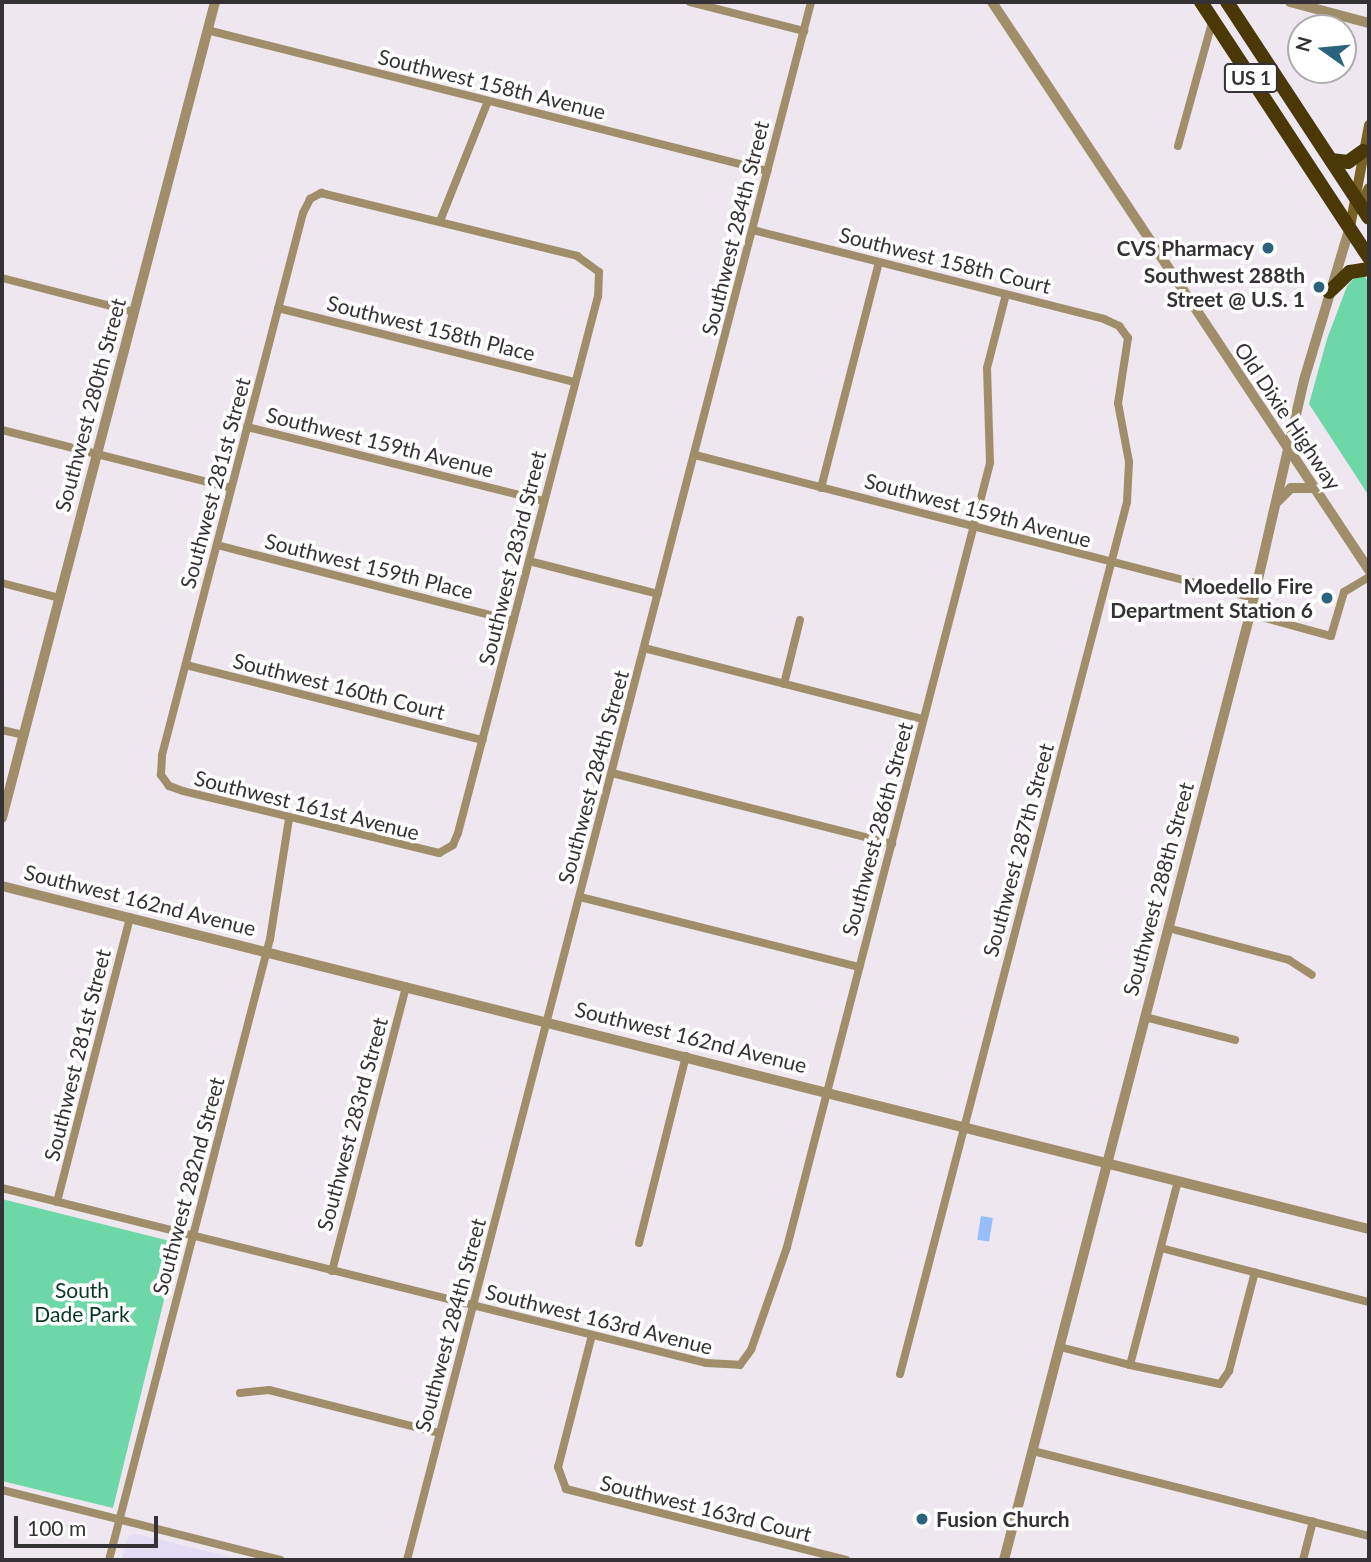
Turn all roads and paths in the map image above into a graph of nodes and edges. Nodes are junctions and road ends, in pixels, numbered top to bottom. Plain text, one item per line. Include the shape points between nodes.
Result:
1 (215, 2) edge
2 (690, 2) edge
3 (811, 2) edge
4 (992, 2) edge
5 (1202, 2) edge
6 (1227, 2) edge
7 (1290, 2) edge
8 (1213, 19) junction
9 (1369, 23) edge
10 (207, 30) junction
11 (804, 31) junction
12 (488, 101) junction
13 (1369, 125) edge
14 (1178, 146) dead end
15 (1363, 151) junction
16 (1331, 160) junction
17 (768, 171) junction
18 (1369, 188) edge
19 (1361, 205) edge
20 (440, 221) junction
21 (1350, 227) junction
22 (753, 230) junction
23 (1369, 258) edge
24 (879, 262) junction
25 (1369, 269) edge
26 (2, 278) edge
27 (1329, 292) junction
28 (1006, 294) junction
29 (278, 308) junction
30 (134, 312) junction
31 (1126, 333) joint
32 (575, 382) junction
33 (247, 427) junction
34 (2, 430) edge
35 (1287, 447) junction
36 (97, 454) junction
37 (695, 455) junction
38 (231, 488) junction
39 (821, 488) junction
40 (1313, 488) junction
41 (544, 501) junction
42 (1273, 507) junction
43 (973, 526) junction
44 (217, 545) junction
45 (529, 561) junction
46 (1111, 563) junction
47 (1369, 570) edge
48 (1369, 577) edge
49 (2, 583) edge
50 (658, 594) junction
51 (60, 598) junction
52 (1254, 598) junction
53 (1250, 614) junction
54 (800, 620) dead end
55 (513, 621) junction
56 (644, 648) junction
57 (186, 665) junction
58 (784, 684) junction
59 (923, 719) junction
60 (2, 730) edge
61 (23, 736) junction
62 (483, 740) junction
63 (612, 773) junction
64 (164, 781) joint
65 (2, 818) edge
66 (289, 819) junction
67 (892, 844) junction
68 (444, 852) joint
69 (2, 886) edge
70 (580, 897) junction
71 (131, 917) junction
72 (1168, 928) junction
73 (267, 951) junction
74 (859, 967) junction
75 (1312, 975) dead end
76 (406, 986) junction
77 (1145, 1017) junction
78 (547, 1021) junction
79 (1235, 1040) dead end
80 (687, 1056) junction
81 (828, 1092) junction
82 (965, 1125) junction
83 (1108, 1162) junction
84 (1178, 1181) junction
85 (2, 1188) edge
86 (57, 1202) junction
87 (1369, 1229) edge
88 (193, 1236) junction
89 (639, 1243) dead end
90 (1161, 1248) junction
91 (332, 1271) junction
92 (1255, 1272) junction
93 (1369, 1302) edge
94 (473, 1306) junction
95 (592, 1335) junction
96 (1060, 1347) junction
97 (740, 1365) joint
98 (1130, 1365) junction
99 (900, 1374) dead end
100 (240, 1393) dead end
101 (439, 1433) junction
102 (1033, 1451) junction
103 (2, 1490) edge
104 (118, 1521) junction
105 (1313, 1521) junction
106 (1369, 1536) edge
107 (109, 1560) edge
108 (280, 1560) edge
109 (407, 1560) edge
110 (846, 1560) edge
111 (1004, 1560) edge
112 (1303, 1560) edge

1 - 10 street, Southwest 280th Street
2 - 11 street
3 - 11 street, Southwest 284th Street
4 - 35 street, Old Dixie Highway
5 - 8 highway, US 1
6 - 16 highway, US 1
7 - 9 street
8 - 14 street
8 - 21 highway, US 1
10 - 12 street, Southwest 158th Avenue
10 - 30 street, Southwest 280th Street
11 - 17 street, Southwest 284th Street
12 - 17 street, Southwest 158th Avenue
12 - 20 street
13 - 15 main road, Southwest 288th Street
15 - 16 highway via 1348,162
15 - 19 main road, Southwest 288th Street
16 - 19 highway, US 1
17 - 22 street, Southwest 284th Street
18 - 19 main road, Southwest 288th Street
19 - 21 main road, Southwest 288th Street
20 - 29 street, Southwest 281st Street via 334,194 313,196 305,208
20 - 32 street, Southwest 283rd Street via 578,256 596,267 598,296
21 - 23 highway, US 1
21 - 27 street, Southwest 288th Street
22 - 24 street, Southwest 158th Court
22 - 37 street, Southwest 284th Street
24 - 28 street, Southwest 158th Court
24 - 39 street
25 - 27 highway via 1350,272
26 - 30 street
27 - 35 street, Southwest 288th Street
28 - 31 street, Southwest 158th Court via 1104,319
28 - 43 street, Southwest 286th Street via 987,368 992,449
29 - 32 street, Southwest 158th Place
29 - 33 street, Southwest 281st Street
30 - 36 street, Southwest 280th Street
31 - 46 street, Southwest 287th Street via 1118,402 1129,490
32 - 41 street, Southwest 283rd Street
33 - 38 street, Southwest 281st Street
33 - 41 street, Southwest 159th Avenue
34 - 36 street
35 - 40 street, Old Dixie Highway
35 - 42 street, Southwest 288th Street
36 - 38 street
36 - 51 street, Southwest 280th Street
37 - 39 street, Southwest 159th Avenue
37 - 50 street, Southwest 284th Street
38 - 44 street, Southwest 281st Street
39 - 43 street, Southwest 159th Avenue
40 - 42 street via 1292,488
40 - 47 street, Old Dixie Highway
41 - 45 street, Southwest 283rd Street
42 - 52 street, Southwest 288th Street
43 - 46 street, Southwest 159th Avenue
43 - 59 street, Southwest 286th Street
44 - 55 street, Southwest 159th Place
44 - 57 street, Southwest 281st Street
45 - 50 street
45 - 55 street, Southwest 283rd Street
46 - 52 street, Southwest 159th Avenue
46 - 82 street, Southwest 287th Street
48 - 53 street via 1344,592 1331,636
49 - 51 street
50 - 56 street, Southwest 284th Street
51 - 61 street, Southwest 280th Street
52 - 53 street, Southwest 288th Street
53 - 72 street, Southwest 288th Street
54 - 58 street
55 - 62 street, Southwest 283rd Street
56 - 58 street
56 - 63 street, Southwest 284th Street
57 - 62 street, Southwest 160th Court
57 - 64 street, Southwest 281st Street via 162,755
58 - 59 street
59 - 67 street, Southwest 286th Street
60 - 61 street
61 - 65 street, Southwest 280th Street
62 - 68 street, Southwest 283rd Street via 458,834
63 - 67 street
63 - 70 street, Southwest 284th Street
64 - 66 street, Southwest 161st Avenue via 183,791
66 - 68 street, Southwest 161st Avenue via 425,853
66 - 73 street, Southwest 282nd Street
67 - 74 street, Southwest 286th Street
69 - 71 street, Southwest 162nd Avenue
70 - 74 street
70 - 78 street, Southwest 284th Street
71 - 73 street, Southwest 162nd Avenue
71 - 86 street, Southwest 281st Street
72 - 75 street via 1289,960
72 - 77 street, Southwest 288th Street
73 - 76 street, Southwest 162nd Avenue
73 - 88 street, Southwest 282nd Street
74 - 81 street, Southwest 286th Street
76 - 78 street, Southwest 162nd Avenue
76 - 91 street, Southwest 283rd Street
77 - 79 street
77 - 83 street, Southwest 288th Street
78 - 80 street, Southwest 162nd Avenue
78 - 94 street, Southwest 284th Street
80 - 81 street, Southwest 162nd Avenue
80 - 89 street
81 - 82 street, Southwest 162nd Avenue
81 - 97 street, Southwest 286th Street via 783,1262 751,1350
82 - 83 street, Southwest 162nd Avenue
82 - 99 street, Southwest 287th Street
83 - 84 street, Southwest 162nd Avenue
83 - 96 street, Southwest 288th Street
84 - 87 street, Southwest 162nd Avenue
84 - 90 street
85 - 86 street, Southwest 163rd Avenue
86 - 88 street, Southwest 163rd Avenue
88 - 91 street, Southwest 163rd Avenue
88 - 104 street, Southwest 282nd Street
90 - 92 street
90 - 98 street
91 - 94 street, Southwest 163rd Avenue
92 - 93 street
92 - 98 street via 1229,1371 1220,1384
94 - 95 street, Southwest 163rd Avenue
94 - 101 street, Southwest 284th Street
95 - 97 street, Southwest 163rd Avenue via 719,1366
95 - 110 street, Southwest 163rd Court via 558,1467 561,1484 578,1494
96 - 98 street
96 - 102 street, Southwest 288th Street
100 - 101 street via 269,1390
101 - 109 street, Southwest 284th Street
102 - 105 street
102 - 111 street, Southwest 288th Street
103 - 104 street
104 - 107 street, Southwest 282nd Street
104 - 108 street
105 - 106 street
105 - 112 street

